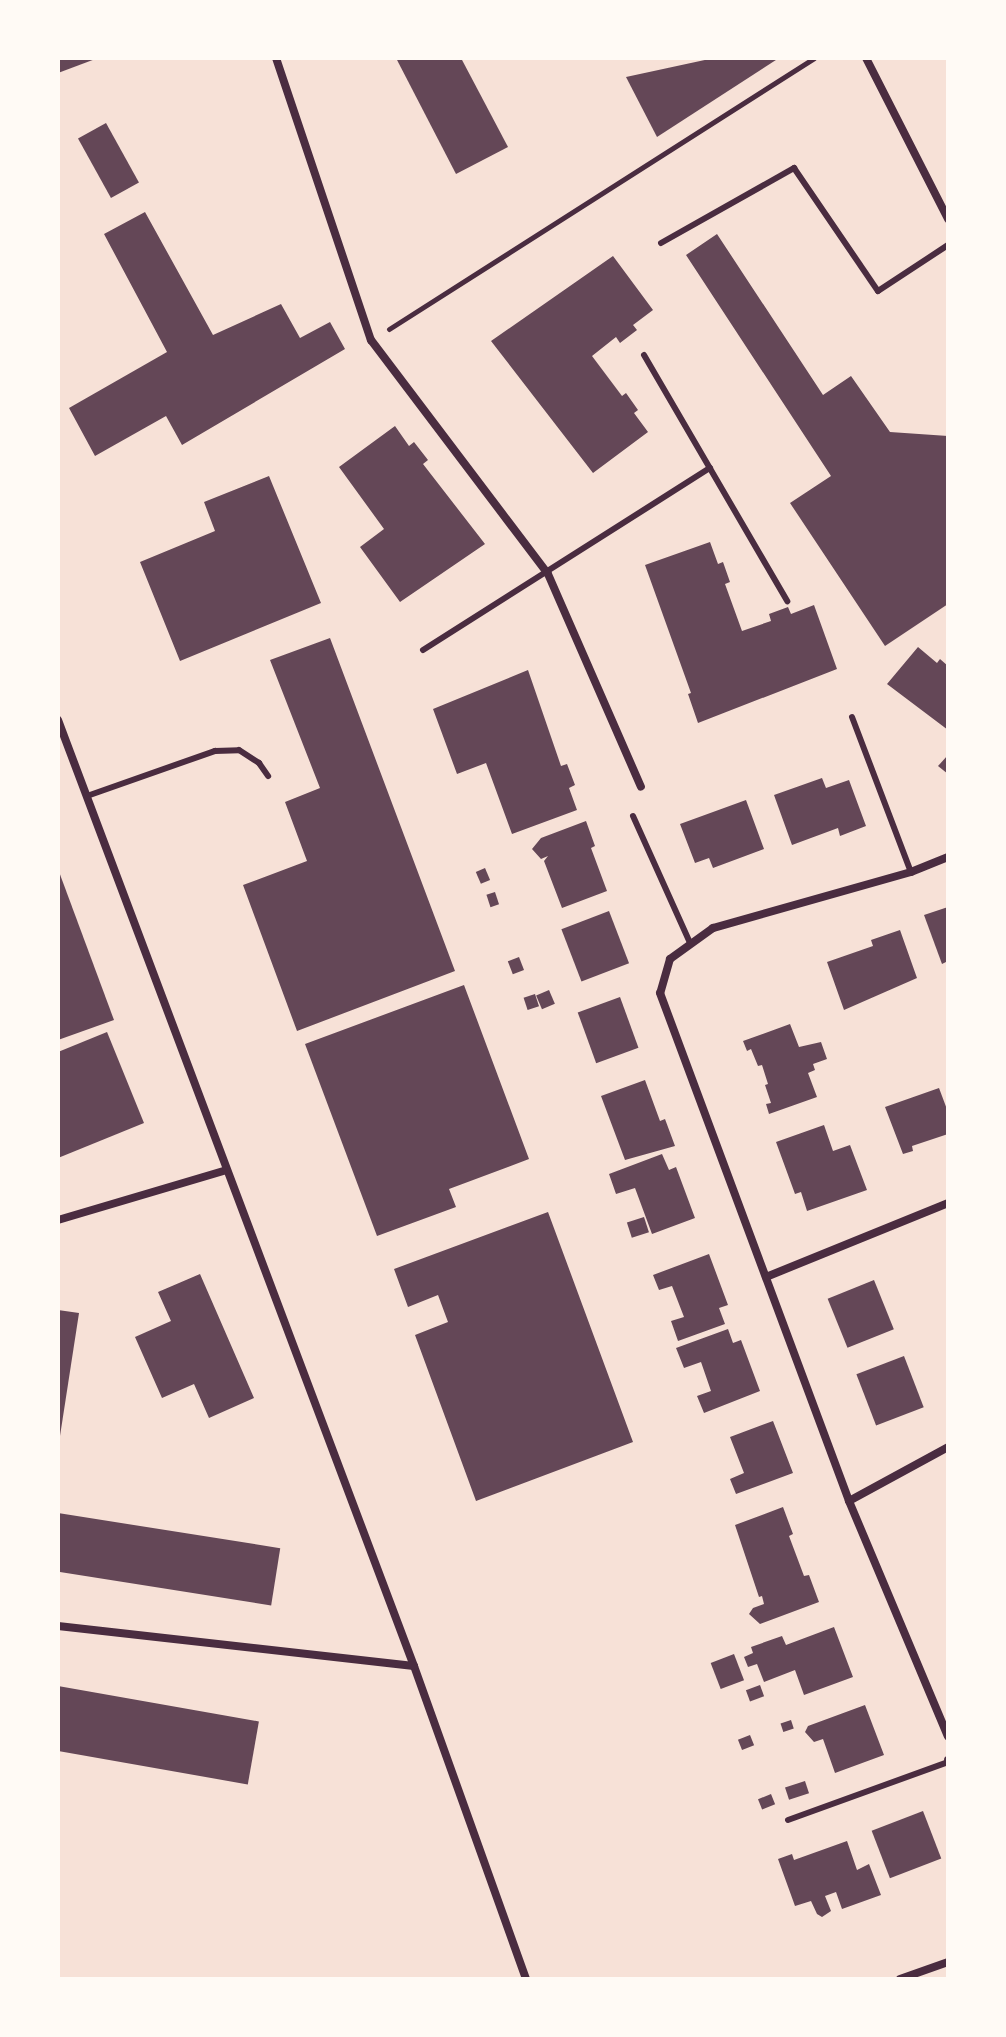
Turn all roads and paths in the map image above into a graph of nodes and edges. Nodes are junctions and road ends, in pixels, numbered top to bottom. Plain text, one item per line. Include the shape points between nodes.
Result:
1 (276, 58) edge
2 (814, 58) edge
3 (866, 58) edge
4 (948, 219) edge
5 (661, 243) dead end
6 (948, 245) edge
7 (371, 340) junction
8 (644, 355) dead end
9 (710, 468) junction
10 (548, 574) junction
11 (787, 601) dead end
12 (423, 650) dead end
13 (852, 717) dead end
14 (58, 720) edge
15 (268, 776) dead end
16 (641, 787) dead end
17 (87, 796) junction
18 (633, 816) dead end
19 (948, 857) edge
20 (911, 872) junction
21 (690, 943) junction
22 (227, 1170) junction
23 (948, 1203) edge
24 (58, 1220) edge
25 (766, 1277) junction
26 (948, 1447) edge
27 (849, 1501) junction
28 (58, 1626) edge
29 (414, 1666) junction
30 (948, 1736) edge
31 (948, 1761) edge
32 (788, 1820) dead end
33 (948, 1962) edge
34 (526, 1979) edge
35 (900, 1979) edge

1 - 7 street
2 - 7 path
3 - 4 street
5 - 6 lane via 794,168 878,291
7 - 10 street
8 - 9 lane
9 - 10 lane via 577,549
9 - 11 lane
10 - 12 lane
10 - 16 street
13 - 20 lane
14 - 17 street
15 - 17 lane via 239,750 215,751
17 - 22 street
18 - 21 lane
19 - 20 street
20 - 21 street via 713,928
21 - 25 street via 670,959 660,993
22 - 24 street
22 - 29 street
23 - 25 street
25 - 27 street
26 - 27 street
27 - 30 street
28 - 29 street
29 - 34 street
31 - 32 lane
33 - 35 street

